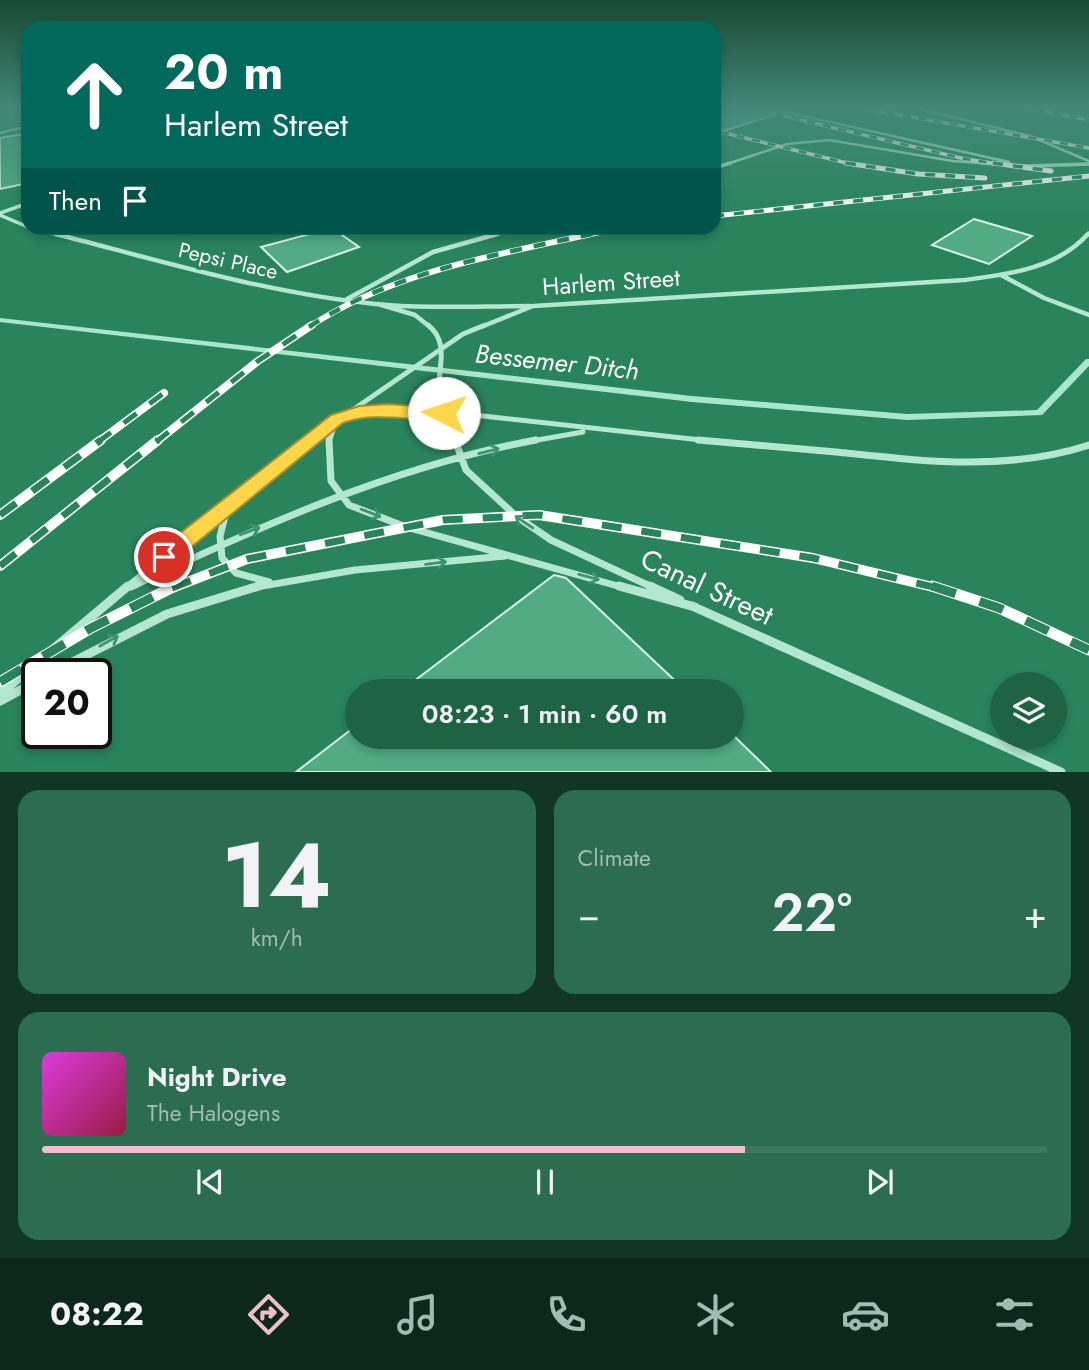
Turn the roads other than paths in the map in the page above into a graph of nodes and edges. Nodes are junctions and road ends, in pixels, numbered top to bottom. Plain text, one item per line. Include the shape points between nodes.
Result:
1 (797, 143) edge
2 (847, 143) edge
3 (913, 143) edge
4 (1045, 143) edge
5 (1089, 163) edge
6 (721, 166) edge
7 (1028, 166) junction
8 (21, 206) edge
9 (0, 214) edge
10 (21, 223) edge
11 (1089, 233) edge
12 (60, 235) edge
13 (495, 235) edge
14 (1001, 275) junction
15 (346, 300) junction
16 (378, 304) junction
17 (533, 306) junction
18 (1089, 315) edge
19 (442, 348) junction
20 (444, 413) junction
21 (337, 419) junction
22 (591, 430) junction
23 (1089, 445) edge
24 (461, 459) junction
25 (343, 496) junction
26 (228, 505) junction
27 (218, 545) junction
28 (511, 556) junction
29 (271, 583) junction
30 (122, 592) junction
31 (695, 607) junction
32 (78, 658) edge
33 (21, 690) edge
34 (0, 694) edge
35 (0, 701) edge
36 (1061, 772) edge

1 - 6 lane
2 - 7 lane via 953,161
3 - 7 lane
4 - 5 lane
5 - 7 lane
8 - 9 lane
9 - 10 lane, Pepsi Place
11 - 14 lane, Harlem Street via 1064,255
12 - 15 lane, Pepsi Place via 235,282
13 - 15 lane via 433,252
14 - 17 lane, Harlem Street
14 - 18 lane
15 - 16 lane, Pepsi Place
16 - 17 lane, Pepsi Place
16 - 19 lane via 415,315 435,331
17 - 19 lane, Harlem Street via 463,334
19 - 20 lane, Canal Street via 439,391
19 - 21 lane, Harlem Street
20 - 21 lane via 388,410
20 - 22 lane
20 - 24 lane, Canal Street
21 - 25 lane via 327,444 331,481
21 - 26 lane, Harlem Street
22 - 23 lane via 952,462 1031,462
24 -> 22 lane
24 - 25 lane
31 -> 24 lane, Canal Street via 551,540 495,499
27 -> 25 lane
25 -> 28 lane via 349,505 406,527
26 - 27 lane
26 - 30 lane, Harlem Street
27 - 29 lane via 218,555 227,566 246,579
27 - 30 lane
29 -> 28 lane
28 -> 31 lane
32 -> 29 lane via 133,627 209,599
30 - 34 lane, Harlem Street
31 - 36 lane, Canal Street
33 - 35 lane

